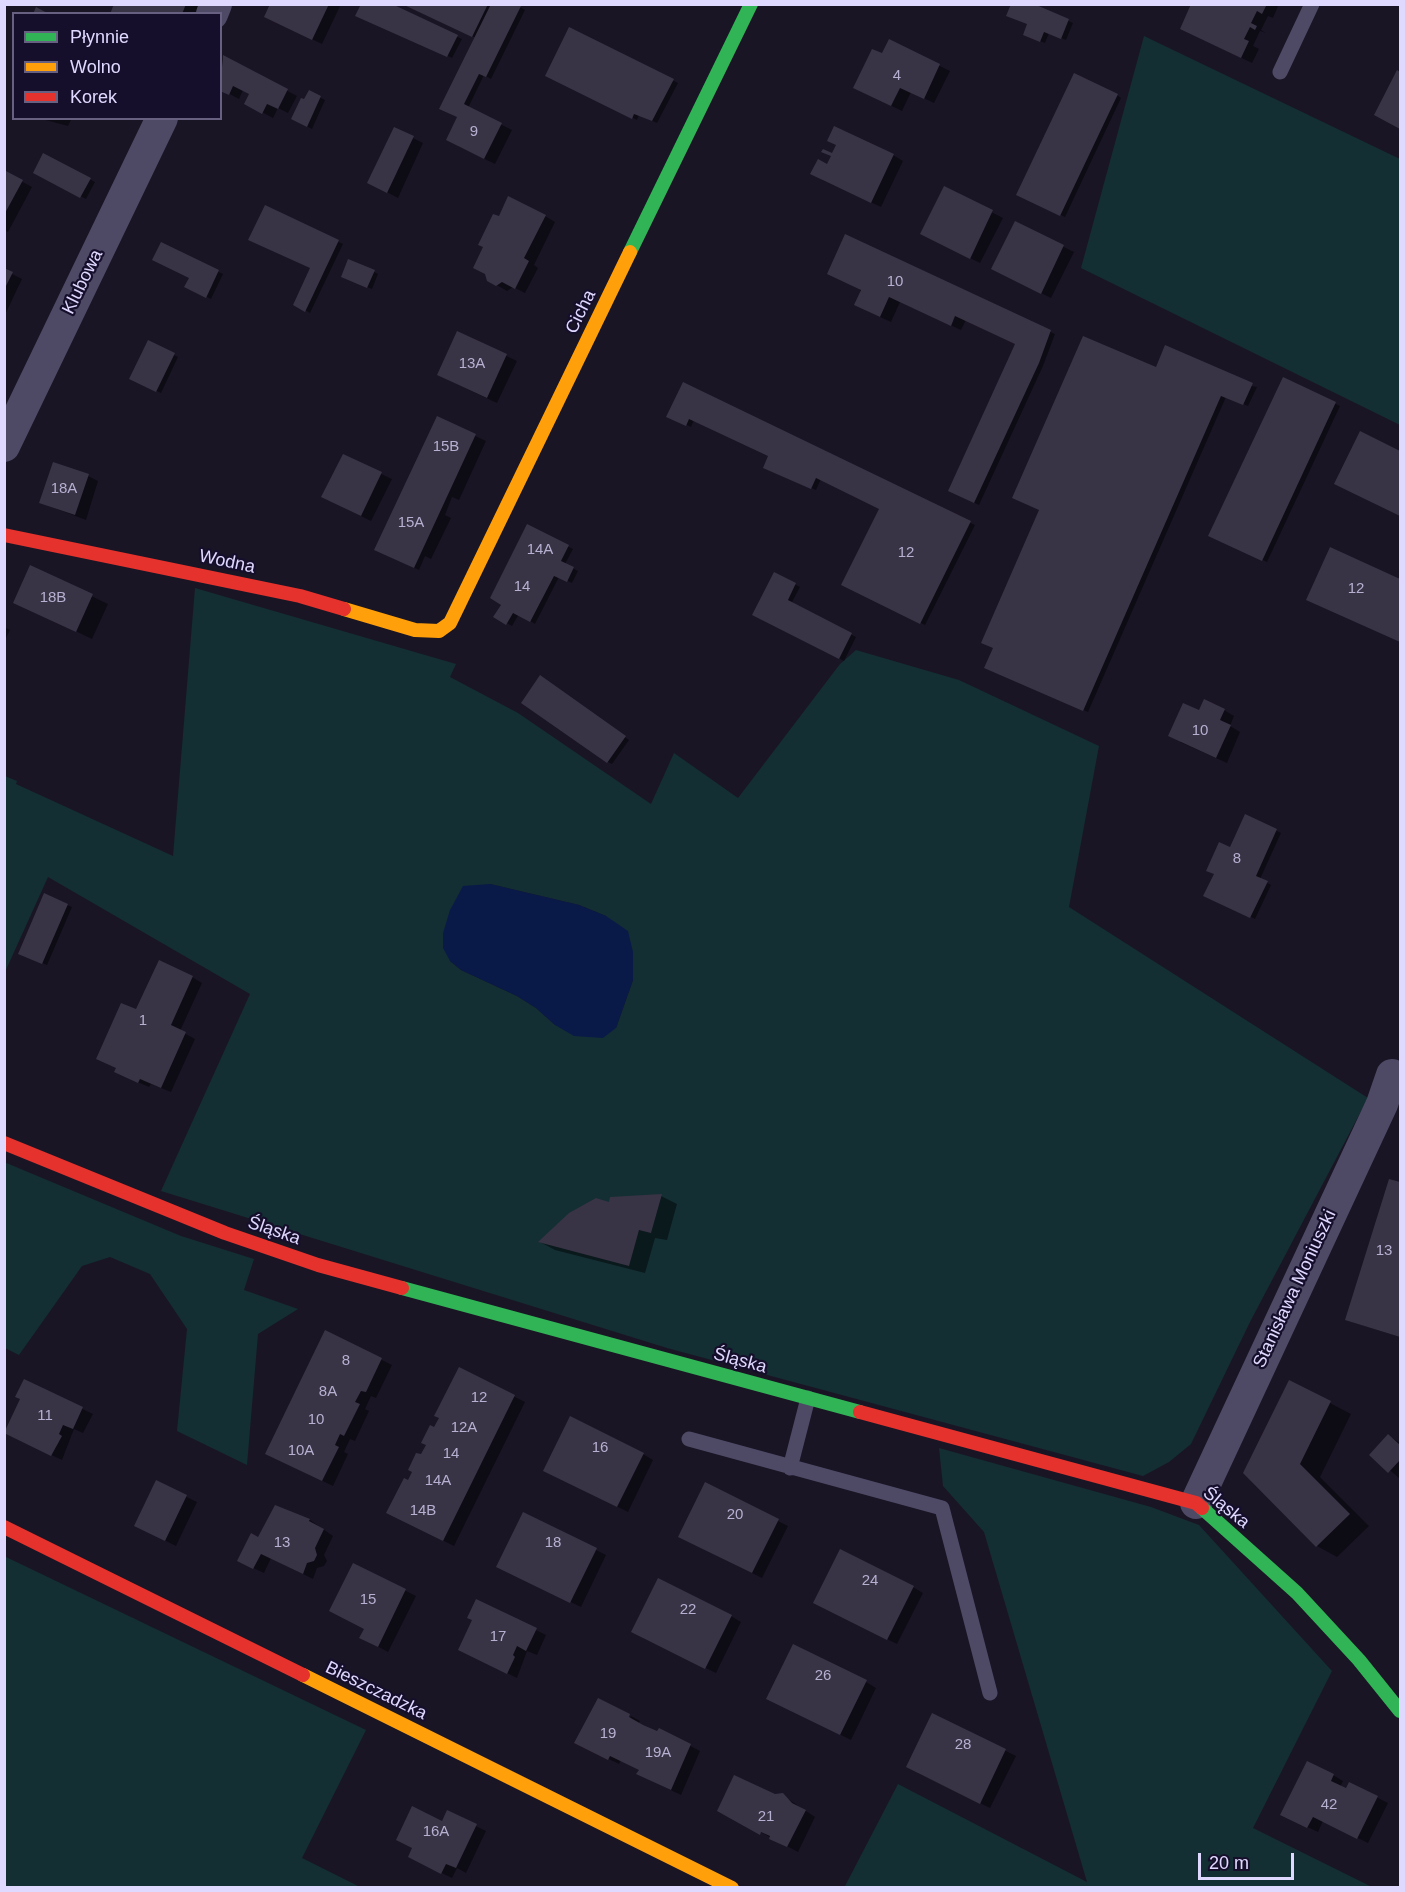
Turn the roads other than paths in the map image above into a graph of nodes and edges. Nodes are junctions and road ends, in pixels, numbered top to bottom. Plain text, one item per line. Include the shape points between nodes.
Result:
1 (751, 4) edge
2 (1312, 4) edge
3 (1280, 72) dead end
4 (161, 120) edge
5 (4, 446) edge
6 (4, 535) edge
7 (439, 632) joint
8 (1392, 1074) dead end
9 (4, 1143) edge
10 (808, 1398) junction
11 (689, 1439) dead end
12 (790, 1468) junction
13 (1196, 1503) junction
14 (4, 1527) edge
15 (990, 1693) dead end
16 (1401, 1711) edge
17 (732, 1887) edge

1 - 7 street, Cicha via 450,623
2 - 3 lane
4 - 5 street, Klubowa
6 - 7 street, Wodna via 300,596 415,630
8 - 13 street, Stanisława Moniuszki
9 - 10 street, Śląska via 225,1233 318,1265
10 - 12 lane
10 - 13 street, Śląska
11 - 12 lane
12 - 15 lane via 942,1508
13 - 16 street, Śląska via 1297,1593
14 - 17 street, Bieszczadzka

